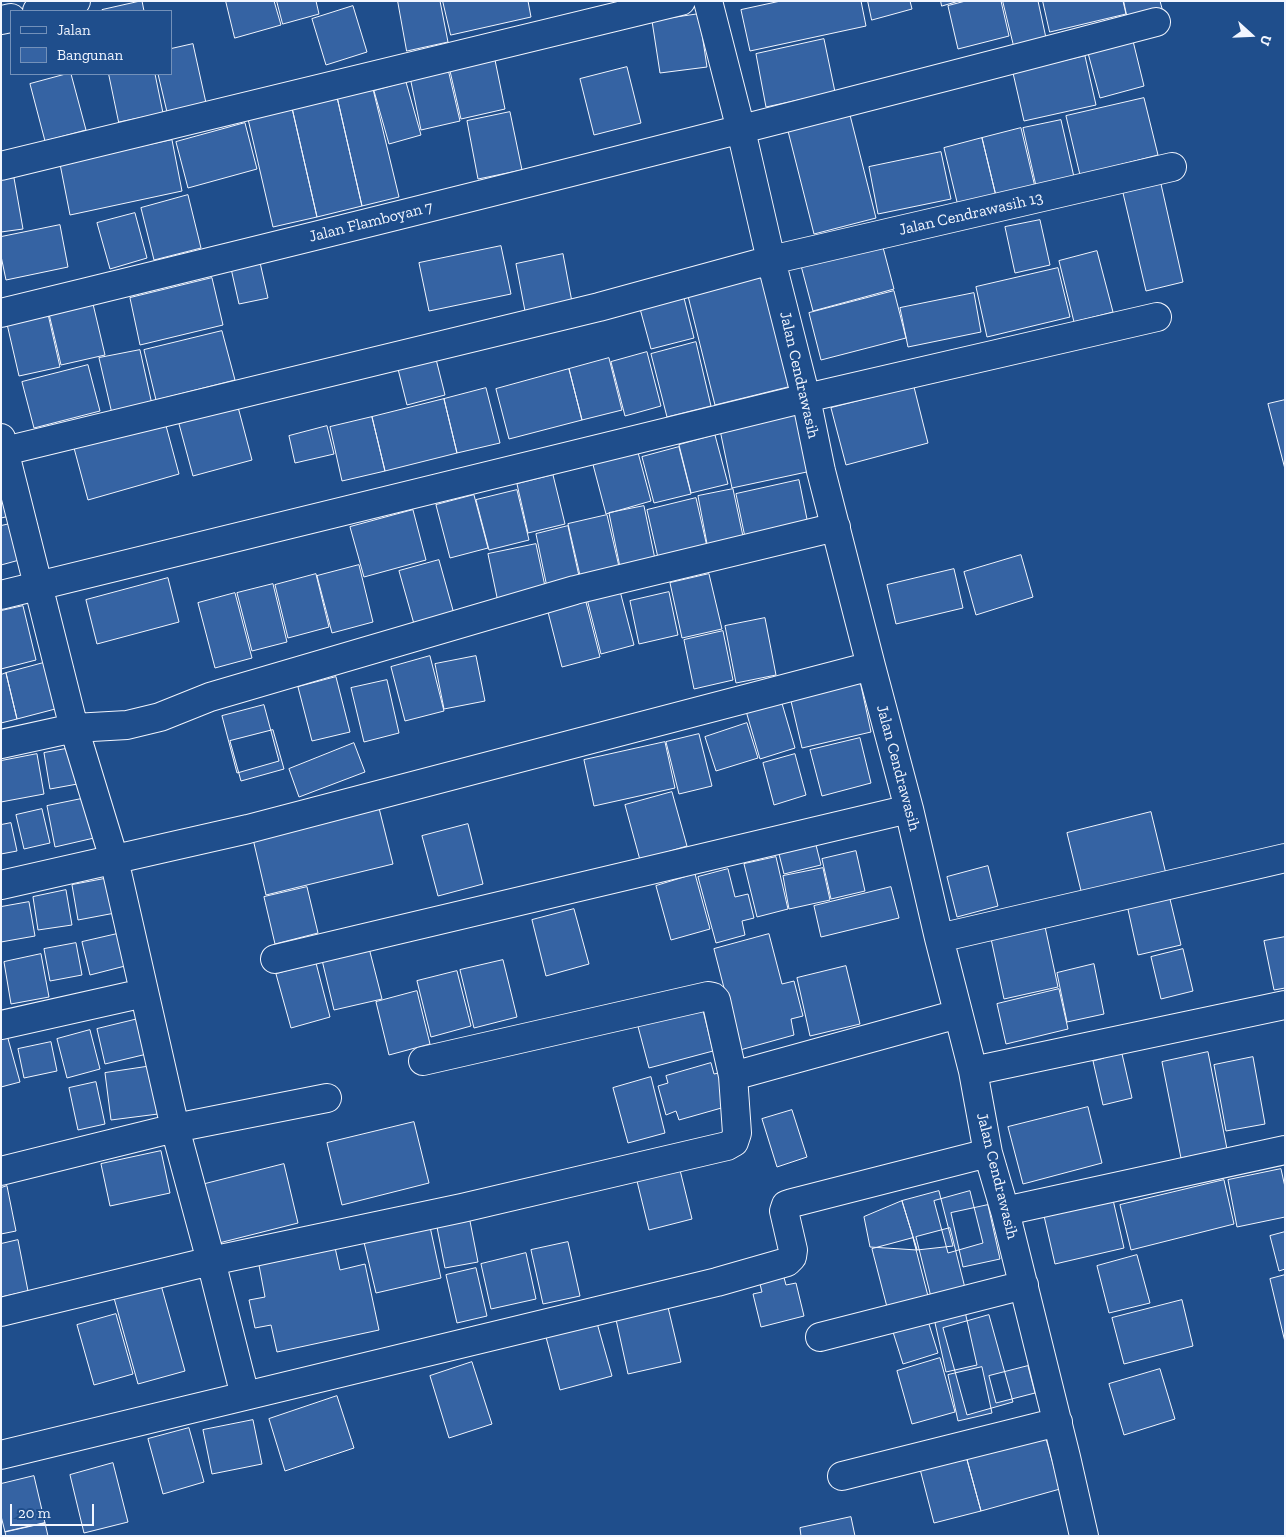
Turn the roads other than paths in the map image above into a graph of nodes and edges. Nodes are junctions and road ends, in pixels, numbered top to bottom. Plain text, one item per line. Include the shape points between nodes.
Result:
1 (76, 1) edge
2 (681, 1) edge
3 (708, 1) edge
4 (41, 10) edge
5 (1156, 22) dead end
6 (741, 130) junction
7 (1, 166) edge
8 (1172, 167) dead end
9 (771, 260) junction
10 (1, 313) edge
11 (1157, 317) dead end
12 (806, 398) junction
13 (2, 447) edge
14 (836, 527) junction
15 (38, 586) junction
16 (1, 594) edge
17 (870, 666) junction
18 (74, 728) junction
19 (1, 744) edge
20 (909, 808) junction
21 (1285, 858) edge
22 (114, 859) junction
23 (1, 885) edge
24 (939, 938) junction
25 (275, 958) dead end
26 (144, 993) junction
27 (1285, 1005) edge
28 (958, 1014) junction
29 (1, 1025) edge
30 (423, 1061) dead end
31 (973, 1071) junction
32 (733, 1076) junction
33 (327, 1098) dead end
34 (175, 1128) junction
35 (1285, 1150) edge
36 (988, 1153) junction
37 (1, 1171) edge
38 (1005, 1211) junction
39 (211, 1261) junction
40 (1024, 1285) junction
41 (1, 1312) edge
42 (820, 1337) dead end
43 (245, 1396) junction
44 (1058, 1422) junction
45 (1, 1455) edge
46 (842, 1476) dead end
47 (1084, 1536) edge

1 - 4 street
2 - 7 street
3 - 6 street, Jalan Cendrawasih
5 - 6 street, Jalan Flamboyan 7
6 - 9 street, Jalan Cendrawasih
6 - 10 street, Jalan Flamboyan 7
8 - 9 street, Jalan Cendrawasih 13
9 - 12 street, Jalan Cendrawasih
9 - 13 street, Jalan Cendrawasih 13 via 599,307
11 - 12 street
12 - 14 street, Jalan Cendrawasih
12 - 15 street
13 - 15 street
14 - 17 street, Jalan Cendrawasih
14 - 18 street via 575,590 210,697 160,717 127,725
15 - 16 street
15 - 18 street
17 - 20 street, Jalan Cendrawasih
17 - 22 street via 248,829
18 - 19 street
18 - 22 street
20 - 24 street, Jalan Cendrawasih
20 - 25 street
21 - 24 street
22 - 23 street
22 - 26 street
24 - 28 street, Jalan Cendrawasih
26 - 29 street
26 - 34 street
27 - 31 street
28 - 31 street, Jalan Cendrawasih
28 - 32 street
30 - 32 street via 708,996 716,1000
31 - 36 street, Jalan Cendrawasih
32 - 39 street via 738,1133 734,1142 727,1146 462,1208
33 - 34 street
34 - 37 street
34 - 39 street
35 - 38 street
36 - 38 street, Jalan Cendrawasih
36 - 43 street via 786,1205 784,1211 793,1250 787,1262 717,1282
38 - 40 street, Jalan Cendrawasih
39 - 41 street
39 - 43 street
40 - 42 street
40 - 44 street, Jalan Cendrawasih
43 - 45 street
44 - 46 street
44 - 47 street, Jalan Cendrawasih

